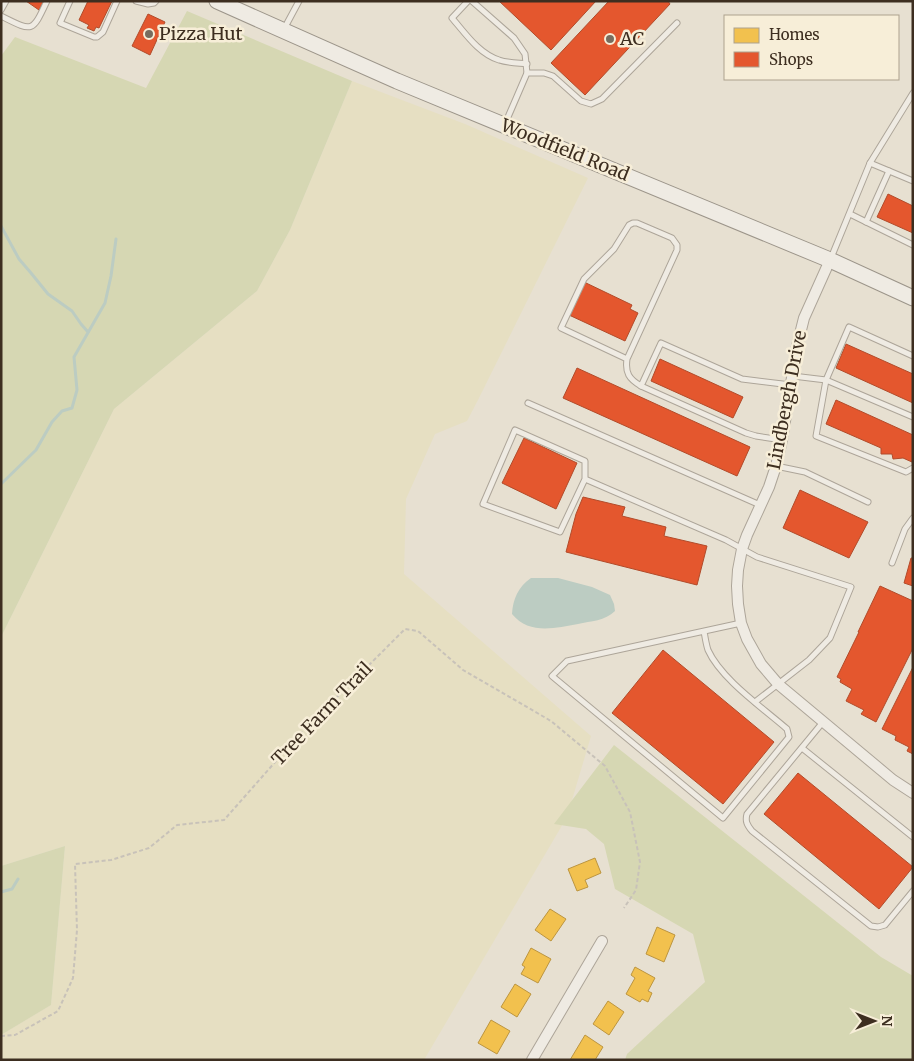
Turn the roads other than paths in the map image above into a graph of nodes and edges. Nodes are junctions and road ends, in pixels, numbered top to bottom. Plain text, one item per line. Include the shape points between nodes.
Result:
1 (6, 1) edge
2 (47, 1) edge
3 (70, 1) edge
4 (117, 1) edge
5 (136, 1) edge
6 (156, 1) edge
7 (217, 1) edge
8 (299, 1) edge
9 (468, 1) edge
10 (472, 1) edge
11 (1, 10) edge
12 (1, 16) edge
13 (676, 23) dead end
14 (283, 31) junction
15 (527, 64) junction
16 (527, 73) junction
17 (913, 93) edge
18 (504, 125) junction
19 (870, 163) junction
20 (889, 171) junction
21 (913, 181) edge
22 (850, 214) junction
23 (866, 222) junction
24 (913, 245) edge
25 (830, 260) junction
26 (913, 298) edge
27 (913, 356) edge
28 (627, 359) junction
29 (792, 380) junction
30 (826, 380) junction
31 (641, 386) junction
32 (528, 403) dead end
33 (913, 418) edge
34 (782, 440) junction
35 (776, 466) junction
36 (913, 468) edge
37 (585, 479) junction
38 (868, 502) dead end
39 (760, 505) junction
40 (913, 518) edge
41 (742, 549) junction
42 (892, 563) dead end
43 (741, 623) junction
44 (704, 631) junction
45 (778, 684) junction
46 (755, 702) junction
47 (823, 722) junction
48 (802, 748) junction
49 (913, 793) edge
50 (913, 838) edge
51 (913, 891) edge
52 (602, 941) dead end
53 (532, 1060) edge

1 - 11 lane
2 - 12 lane via 37,22 30,27 20,26
3 - 4 lane via 60,23 94,37 103,32
5 - 6 lane via 148,4
7 - 14 main road, Woodfield Road
8 - 14 lane
9 - 15 lane via 452,18 480,50 498,60
10 - 15 lane via 514,38 525,54
13 - 16 lane via 602,100 591,104 581,102 549,74
14 - 18 main road, Woodfield Road
15 - 16 lane
16 - 18 lane
17 - 19 lane
18 - 25 main road, Woodfield Road
19 - 20 lane
19 - 22 lane
20 - 21 lane
20 - 23 lane
22 - 23 lane
22 - 25 lane
23 - 24 lane
25 - 26 main road, Woodfield Road
25 - 29 street, Lindbergh Drive via 804,318
27 - 30 lane via 849,327
28 - 28 lane via 677,250 672,238 638,223 629,225 614,249 584,279 561,328
28 - 31 lane via 629,376
29 - 30 lane
29 - 31 lane via 742,379 661,344
29 - 34 street, Lindbergh Drive
30 - 33 lane
30 - 36 lane via 816,436 906,472
31 - 34 lane via 746,433
32 - 39 lane
34 - 35 street, Lindbergh Drive
35 - 38 lane via 805,472
35 - 39 street, Lindbergh Drive
37 - 37 lane via 560,532 483,504 515,430 584,462
37 - 41 lane
39 - 41 street, Lindbergh Drive
40 - 42 lane via 905,529
41 - 43 street, Lindbergh Drive via 736,586
41 - 45 lane via 756,557 850,587 830,638 809,660
43 - 44 lane
43 - 45 street, Lindbergh Drive via 761,664
44 - 46 lane via 708,648 720,669
44 - 46 lane via 567,661 552,676 723,818 789,738 787,729
45 - 46 lane
45 - 47 street, Lindbergh Drive
47 - 48 lane
47 - 49 street, Lindbergh Drive
48 - 50 lane
48 - 51 lane via 746,814 747,826 871,926 885,925
52 - 53 street

